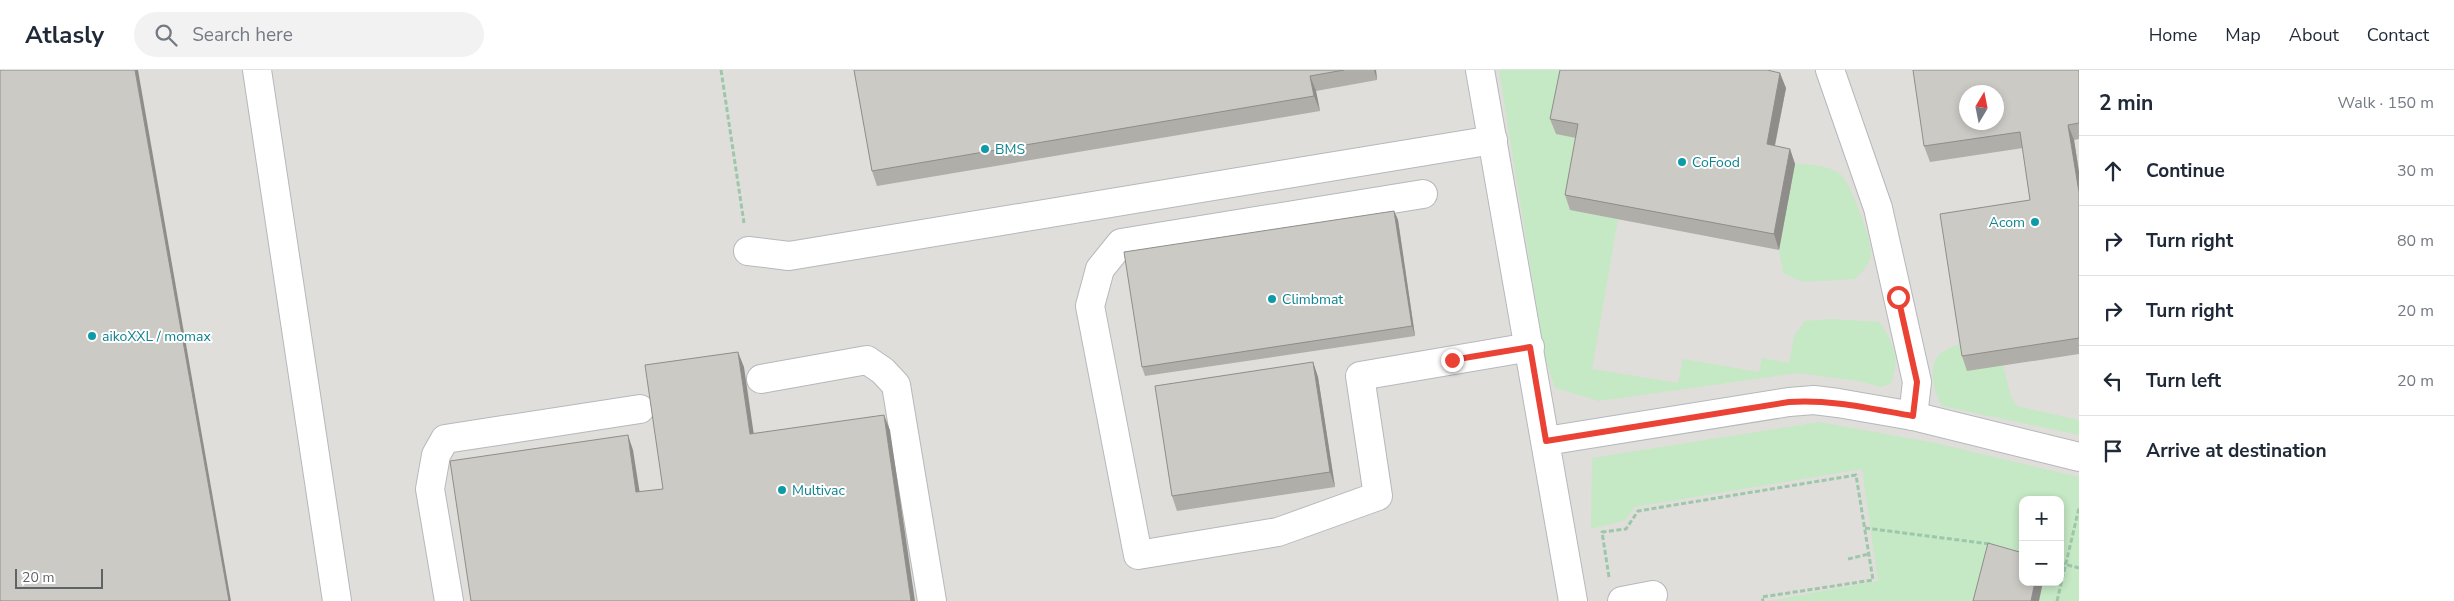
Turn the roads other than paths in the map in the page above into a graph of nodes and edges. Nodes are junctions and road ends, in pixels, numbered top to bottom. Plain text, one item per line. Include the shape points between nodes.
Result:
1 (257, 70) edge
2 (1480, 70) edge
3 (1830, 70) edge
4 (1492, 140) junction
5 (1423, 194) dead end
6 (748, 250) road end
7 (1530, 347) junction
8 (762, 379) dead end
9 (640, 409) dead end
10 (1913, 416) junction
11 (1546, 441) junction
12 (2079, 457) edge
13 (1616, 591) edge
14 (1653, 595) dead end
15 (337, 601) edge
16 (449, 601) edge
17 (932, 601) edge
18 (1573, 601) edge

1 - 15 street
2 - 4 street
3 - 10 street via 1878,208 1917,382
4 - 6 street via 790,256
4 - 7 street
5 - 7 street via 1120,243 1100,269 1090,306 1138,556 1278,532 1378,496 1360,376
7 - 11 street
8 - 17 street via 867,360 896,385
9 - 16 street via 446,439 436,455 430,489
10 - 11 street via 1814,400
10 - 12 street
11 - 18 street
13 - 14 street

